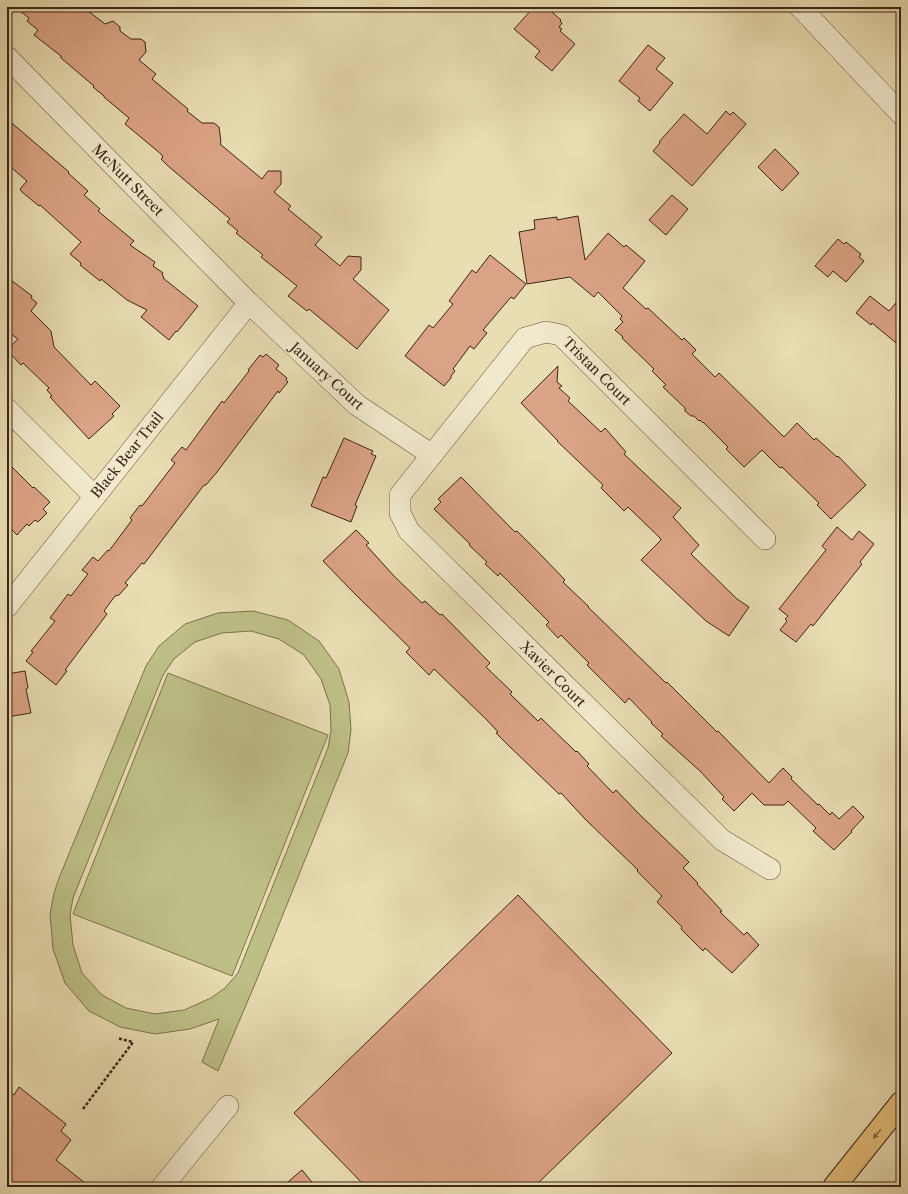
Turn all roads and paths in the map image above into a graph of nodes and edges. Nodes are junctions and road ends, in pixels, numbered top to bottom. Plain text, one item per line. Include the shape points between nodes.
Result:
1 (800, 7) edge
2 (7, 57) edge
3 (901, 114) edge
4 (249, 303) junction
5 (7, 409) edge
6 (432, 455) junction
7 (94, 496) junction
8 (765, 539) dead end
9 (7, 608) edge
10 (770, 869) dead end
11 (117, 1038) dead end
12 (901, 1103) edge
13 (228, 1106) dead end
14 (82, 1109) dead end
15 (162, 1187) edge
16 (834, 1187) edge

1 - 3 street
2 - 4 street, McNutt Street
4 - 6 street, January Court via 357,405
4 - 7 street, Black Bear Trail
5 - 7 street
6 - 8 street, Tristan Court via 525,338 546,332 561,335
6 - 10 street, Xavier Court via 400,495 400,513 409,531 722,840
7 - 9 street, Black Bear Trail
11 - 14 path via 133,1042
12 -> 16 highway
13 - 15 street

